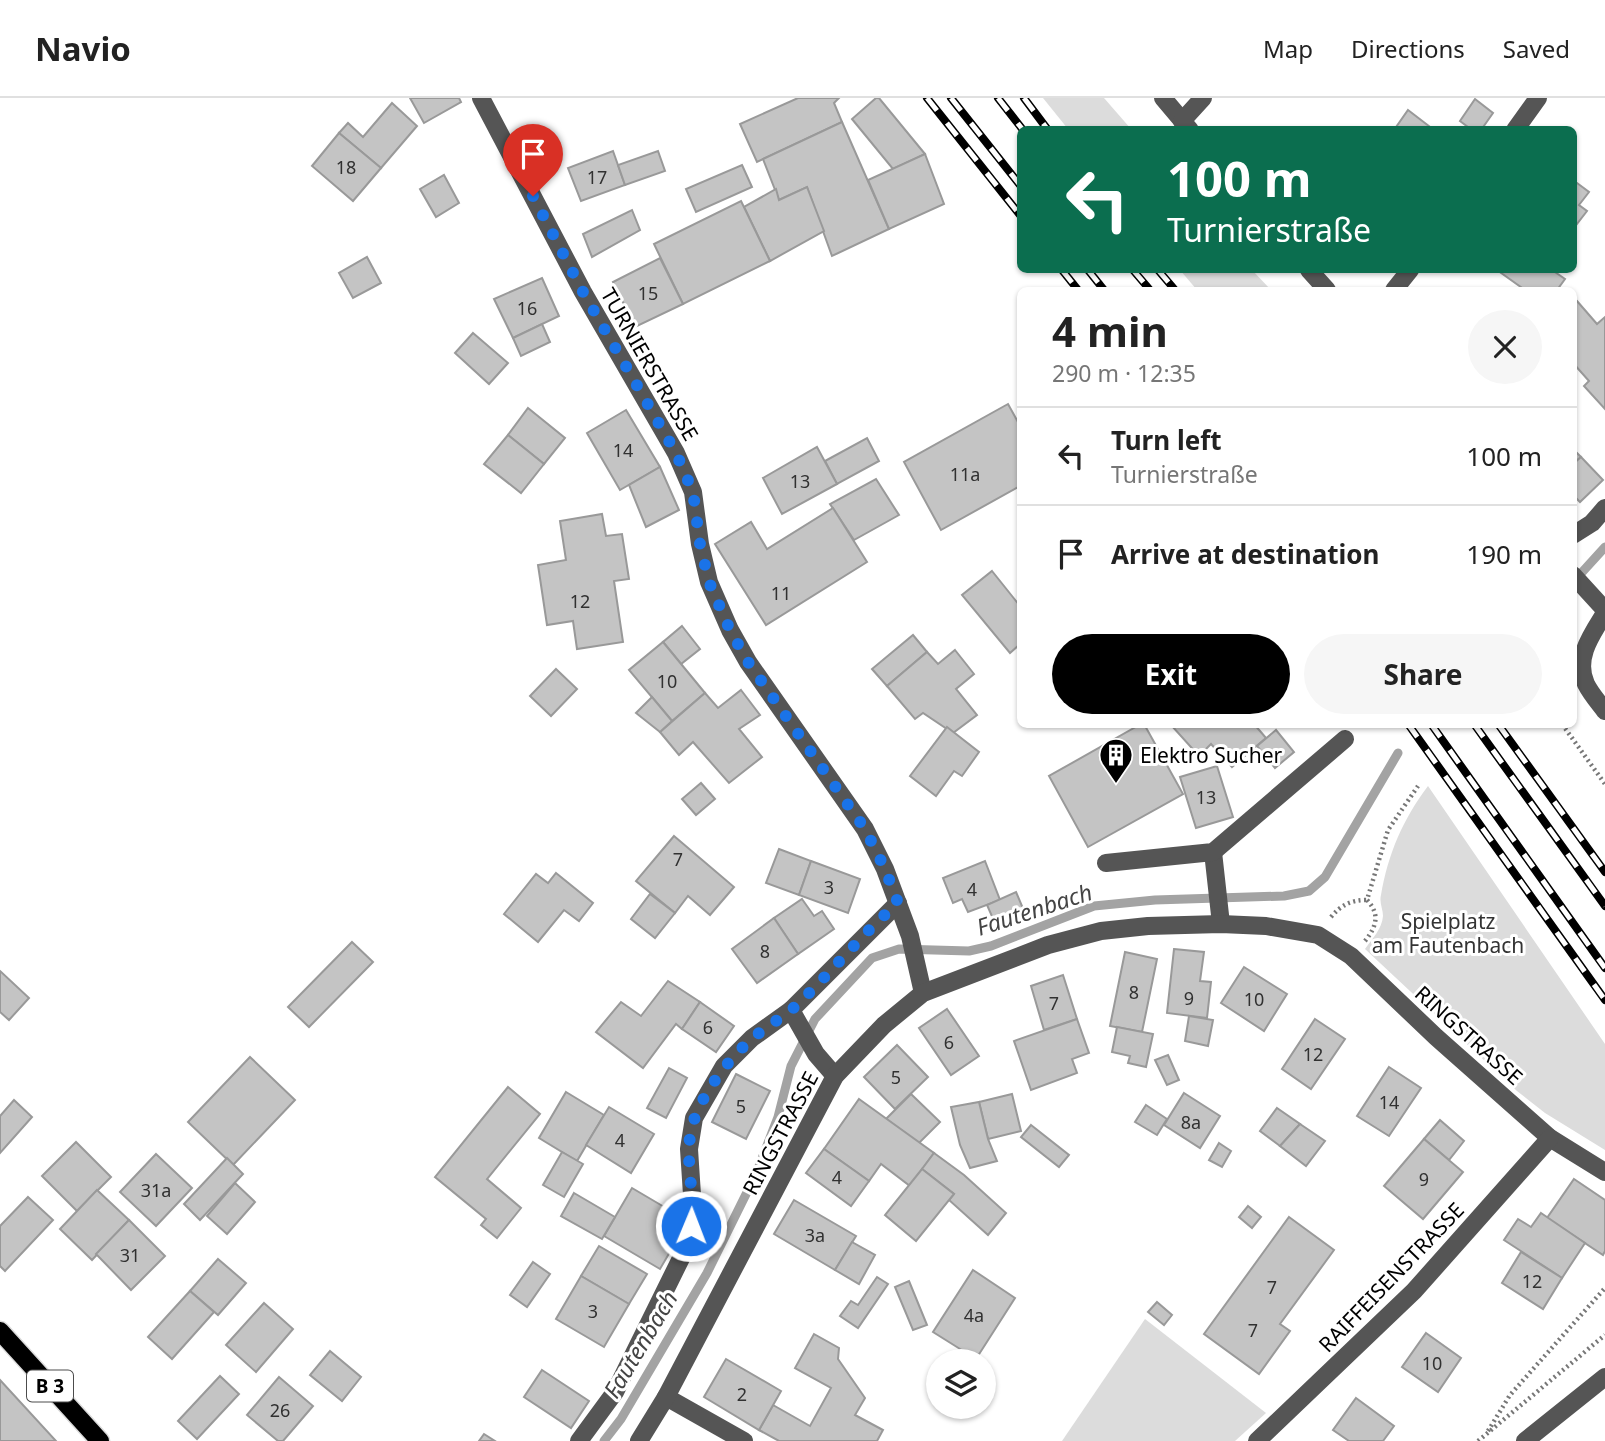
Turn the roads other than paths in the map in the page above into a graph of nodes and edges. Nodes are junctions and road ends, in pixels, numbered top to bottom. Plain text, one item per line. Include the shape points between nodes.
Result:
1 (481, 98) edge
2 (1163, 98) edge
3 (1203, 98) edge
4 (1538, 98) edge
5 (1186, 125) edge
6 (1518, 126) edge
7 (1312, 273) edge
8 (1408, 273) edge
9 (1324, 287) edge
10 (1396, 287) edge
11 (1605, 508) edge
12 (1577, 532) edge
13 (1577, 579) edge
14 (1605, 612) edge
15 (1605, 711) edge
16 (1345, 739) dead end
17 (1213, 852) junction
18 (1106, 863) dead end
19 (898, 903) junction
20 (1221, 924) junction
21 (923, 993) junction
22 (792, 1010) junction
23 (835, 1076) junction
24 (1550, 1138) junction
25 (1605, 1172) edge
26 (0, 1331) edge
27 (1605, 1377) edge
28 (666, 1397) junction
29 (100, 1441) edge
30 (579, 1441) edge
31 (639, 1441) edge
32 (744, 1441) edge
33 (1257, 1441) edge
34 (1525, 1441) edge

1 - 19 street, TURNIERSTRASSE via 583,292 676,453 693,492 709,582 730,630 865,829
2 - 5 street
3 - 5 street
4 - 6 street
7 - 9 street
8 - 10 street
11 - 12 street
13 - 14 street
14 - 15 street via 1585,645 1582,667 1586,684
16 - 17 street
17 - 18 street
17 - 20 street
19 - 21 street, TURNIERSTRASSE
19 - 22 street
20 - 21 street, RINGSTRASSE via 1101,931
20 - 24 street, RINGSTRASSE via 1318,935 1351,956
21 - 23 street, RINGSTRASSE
22 - 23 street via 816,1054
22 - 30 street via 752,1038 724,1066 694,1118 689,1149 693,1210 689,1242 615,1392
23 - 28 street, RINGSTRASSE
24 - 25 street, RINGSTRASSE
24 - 33 street, RAIFFEISENSTRASSE via 1414,1291
26 - 29 main road, B 3
27 - 34 street
28 - 31 street, RINGSTRASSE
28 - 32 street

